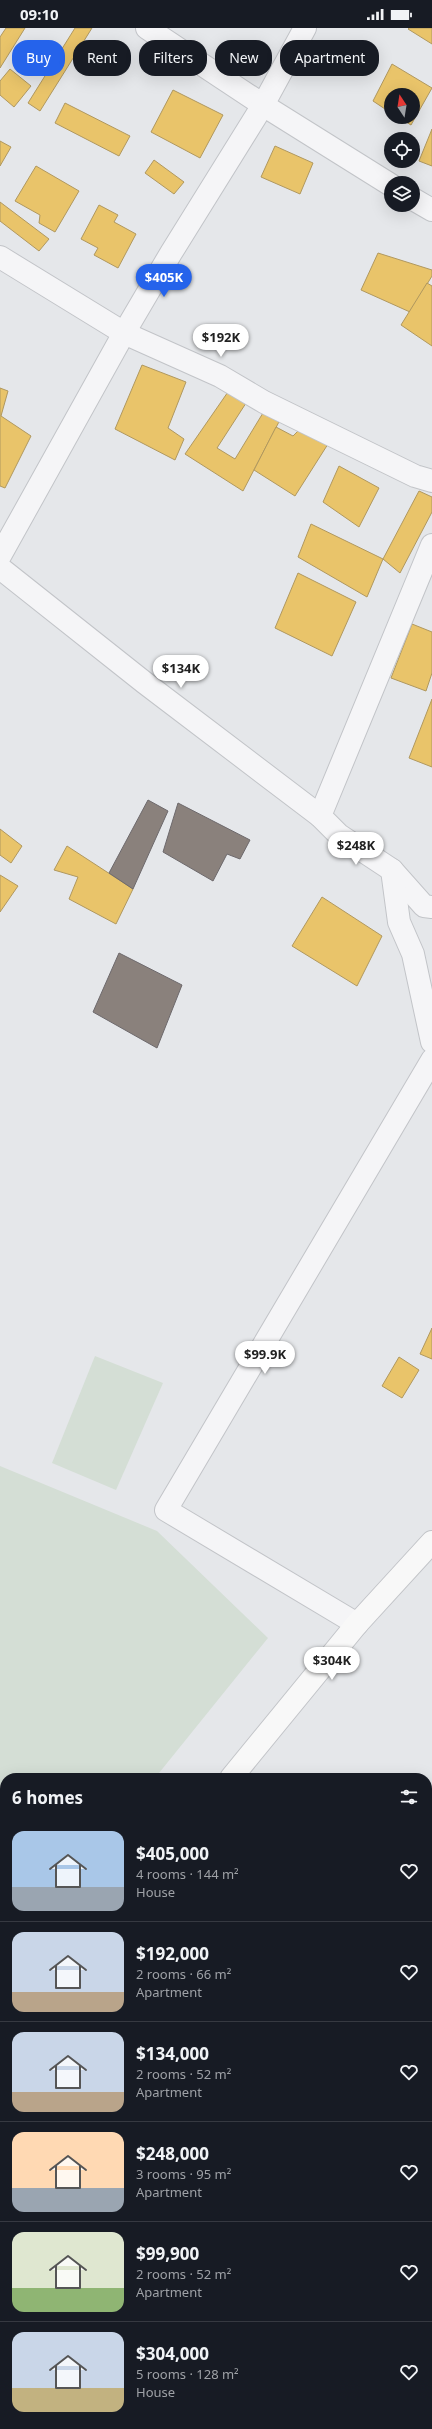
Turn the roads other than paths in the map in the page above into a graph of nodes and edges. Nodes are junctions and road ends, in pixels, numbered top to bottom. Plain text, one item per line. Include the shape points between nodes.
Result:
1 (148, 28) edge
2 (305, 28) edge
3 (264, 105) junction
4 (384, 181) edge
5 (420, 203) edge
6 (432, 210) edge
7 (0, 257) edge
8 (124, 333) junction
9 (432, 481) edge
10 (432, 545) edge
11 (0, 556) edge
12 (0, 568) edge
13 (320, 816) junction
14 (392, 870) junction
15 (432, 906) edge
16 (432, 1042) edge
17 (432, 1060) edge
18 (432, 1542) edge
19 (357, 1624) junction
20 (235, 1773) edge

1 - 3 street
2 - 3 street
3 - 4 street
3 - 8 street
5 - 6 street
7 - 8 street
8 - 9 street via 220,376 264,402 415,476
8 - 11 street
10 - 13 street
12 - 13 street via 145,683
13 - 14 street via 339,835
14 - 15 street via 424,906
14 - 16 street via 399,922 413,954
17 - 19 street via 166,1510
18 - 19 main road
19 - 20 main road

